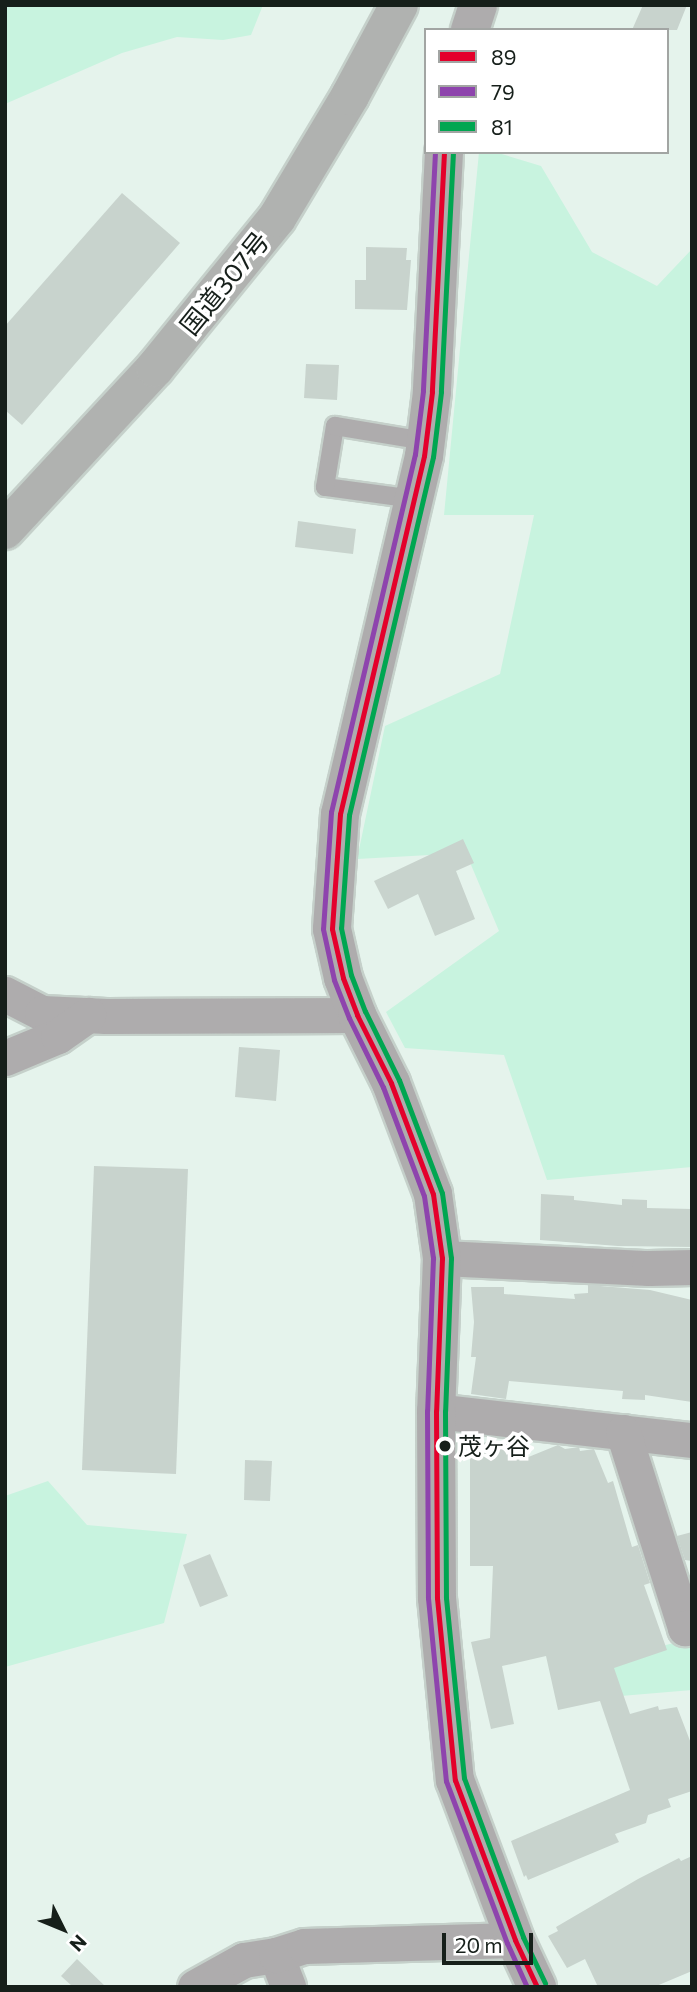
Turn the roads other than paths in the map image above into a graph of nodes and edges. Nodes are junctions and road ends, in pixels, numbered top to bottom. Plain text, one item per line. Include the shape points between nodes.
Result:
1 (399, 5) edge
2 (478, 5) edge
3 (471, 28) edge
4 (444, 154) edge
5 (426, 440) junction
6 (414, 499) junction
7 (5, 530) edge
8 (5, 994) edge
9 (88, 1015) junction
10 (357, 1015) junction
11 (5, 1058) edge
12 (442, 1258) junction
13 (692, 1266) edge
14 (436, 1411) junction
15 (623, 1432) junction
16 (692, 1440) edge
17 (692, 1627) edge
18 (515, 1940) junction
19 (276, 1955) junction
20 (195, 1987) edge
21 (288, 1987) edge
22 (537, 1987) edge

1 - 7 highway, 国道307号 via 277,218 155,368
2 - 3 street
4 - 5 street
5 - 6 street
5 - 6 lane via 335,426 325,487
6 - 10 street via 340,814 332,929
8 - 9 street via 42,1013
9 - 10 street
9 - 11 street via 58,1036
10 - 12 street via 391,1083 433,1194
12 - 13 street
12 - 14 street
14 - 15 street
14 - 18 street via 437,1598 454,1780
15 - 16 street
15 - 17 street via 685,1628
18 - 19 street via 304,1946
18 - 22 street
19 - 20 street via 244,1960
19 - 21 street

